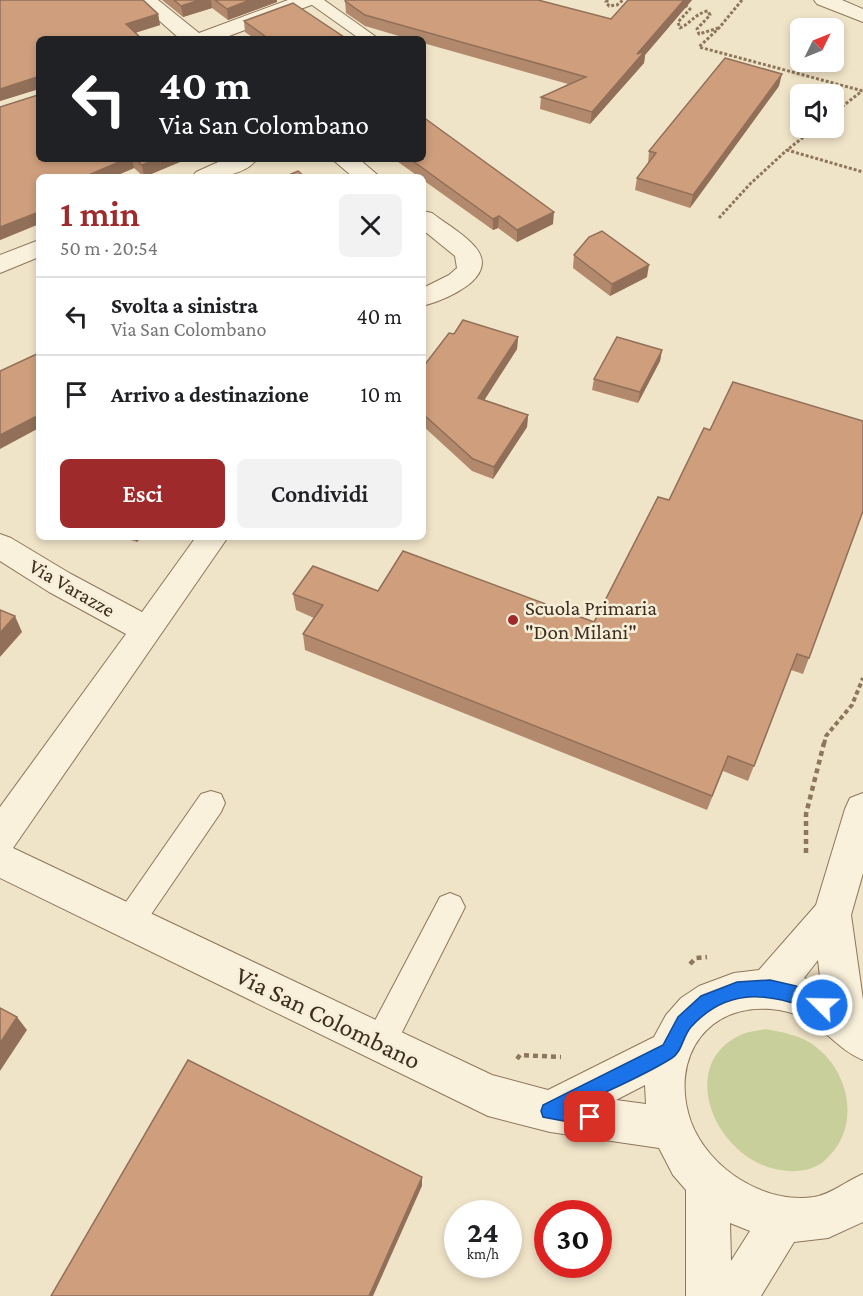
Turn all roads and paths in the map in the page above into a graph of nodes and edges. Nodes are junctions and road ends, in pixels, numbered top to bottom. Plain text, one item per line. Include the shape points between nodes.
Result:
1 (146, 0) edge
2 (307, 0) edge
3 (314, 0) edge
4 (608, 0) edge
5 (623, 0) edge
6 (742, 0) edge
7 (824, 0) edge
8 (679, 6) edge
9 (863, 16) edge
10 (719, 28) junction
11 (189, 36) edge
12 (210, 36) edge
13 (367, 36) edge
14 (862, 91) edge
15 (844, 105) edge
16 (802, 138) edge
17 (787, 150) junction
18 (238, 162) edge
19 (348, 162) edge
20 (863, 172) edge
21 (211, 174) edge
22 (364, 174) edge
23 (719, 218) dead end
24 (426, 220) edge
25 (36, 249) edge
26 (0, 265) edge
27 (426, 296) edge
28 (211, 540) edge
29 (0, 546) edge
30 (146, 629) junction
31 (863, 678) edge
32 (211, 803) dead end
33 (863, 808) edge
34 (0, 837) edge
35 (0, 860) edge
36 (806, 861) dead end
37 (450, 907) dead end
38 (832, 915) junction
39 (129, 922) junction
40 (716, 955) dead end
41 (681, 971) dead end
42 (770, 988) junction
43 (854, 1031) edge
44 (380, 1043) junction
45 (669, 1051) junction
46 (567, 1058) dead end
47 (488, 1095) junction
48 (550, 1111) junction
49 (671, 1129) junction
50 (708, 1184) junction
51 (863, 1196) edge
52 (782, 1221) junction
53 (709, 1296) edge
54 (735, 1296) edge

1 - 11 street
2 - 12 street
3 - 13 lane
4 - 5 path via 609,6
6 - 10 path
7 - 9 street
8 - 10 path via 687,5 690,9 678,22 680,28 700,12 708,11 710,15 697,29 699,34
10 - 14 path via 699,47
14 - 15 path
16 - 17 path
17 - 20 path
17 - 23 path
18 - 21 street
19 - 22 street
24 - 27 street via 466,252 472,264 461,279
25 - 26 street
28 - 30 street
29 - 30 street, Via Varazze
30 - 34 street
31 - 36 path via 852,705 826,736 806,814
32 - 39 lane
33 - 38 street
35 - 39 street, Via San Colombano
37 - 44 lane
38 - 42 street
38 - 43 street
39 - 44 street, Via San Colombano
40 - 41 path via 696,958
42 - 43 street via 822,1005
42 - 45 street via 737,990 707,1002 684,1023
44 - 47 street, Via San Colombano
45 - 48 street
45 - 49 street via 663,1089
46 - 47 path via 520,1055
47 - 48 street, Via San Colombano
48 - 49 street, Via San Colombano
49 - 50 street via 686,1158
50 - 52 street via 743,1208
50 - 53 street
51 - 52 street via 849,1208 817,1220
52 - 54 street

